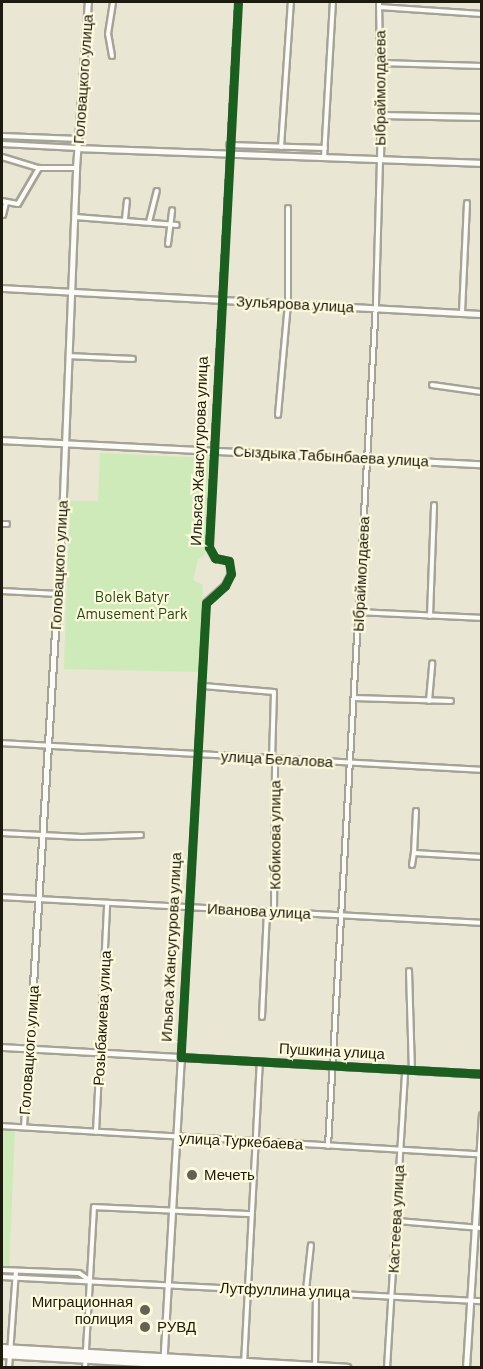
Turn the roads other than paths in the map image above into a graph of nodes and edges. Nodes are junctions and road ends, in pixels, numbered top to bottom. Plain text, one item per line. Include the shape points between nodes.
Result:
1 (88, 2) edge
2 (113, 2) edge
3 (238, 2) edge
4 (291, 2) edge
5 (333, 2) edge
6 (380, 2) edge
7 (380, 7) junction
8 (482, 14) edge
9 (112, 56) dead end
10 (380, 63) junction
11 (482, 66) edge
12 (381, 115) junction
13 (482, 117) edge
14 (2, 136) edge
15 (78, 139) junction
16 (2, 144) edge
17 (229, 145) junction
18 (281, 147) junction
19 (78, 148) junction
20 (325, 148) junction
21 (228, 153) junction
22 (2, 157) edge
23 (324, 157) junction
24 (380, 158) junction
25 (482, 163) edge
26 (39, 168) junction
27 (76, 168) junction
28 (157, 191) dead end
29 (127, 201) dead end
30 (4, 202) edge
31 (467, 203) dead end
32 (288, 208) dead end
33 (172, 210) dead end
34 (3, 215) edge
35 (75, 217) junction
36 (125, 219) junction
37 (149, 222) junction
38 (169, 225) junction
39 (177, 225) dead end
40 (168, 244) dead end
41 (2, 288) edge
42 (72, 293) junction
43 (220, 300) junction
44 (288, 304) junction
45 (375, 308) junction
46 (462, 313) junction
47 (482, 314) edge
48 (69, 356) junction
49 (133, 358) dead end
50 (432, 385) dead end
51 (482, 392) edge
52 (278, 415) dead end
53 (2, 440) edge
54 (64, 443) junction
55 (214, 450) junction
56 (367, 458) junction
57 (482, 464) edge
58 (434, 505) dead end
59 (2, 591) edge
60 (57, 594) junction
61 (359, 612) junction
62 (430, 616) junction
63 (482, 618) edge
64 (432, 663) dead end
65 (204, 686) junction
66 (354, 698) junction
67 (429, 701) junction
68 (451, 701) dead end
69 (2, 743) edge
70 (47, 746) junction
71 (196, 756) junction
72 (273, 758) junction
73 (349, 762) junction
74 (482, 771) edge
75 (416, 811) dead end
76 (2, 833) edge
77 (141, 835) dead end
78 (42, 836) junction
79 (414, 853) junction
80 (482, 857) edge
81 (412, 865) dead end
82 (2, 897) edge
83 (39, 899) junction
84 (107, 903) junction
85 (188, 907) junction
86 (267, 911) junction
87 (274, 911) junction
88 (340, 914) junction
89 (482, 922) edge
90 (409, 972) dead end
91 (262, 1017) dead end
92 (2, 1047) edge
93 (29, 1048) junction
94 (101, 1053) junction
95 (181, 1057) junction
96 (260, 1062) junction
97 (330, 1066) junction
98 (405, 1070) junction
99 (412, 1070) junction
100 (482, 1074) edge
101 (482, 1116) edge
102 (2, 1126) edge
103 (24, 1127) junction
104 (96, 1132) junction
105 (177, 1137) junction
106 (254, 1142) junction
107 (328, 1146) junction
108 (400, 1150) junction
109 (480, 1154) edge
110 (173, 1209) junction
111 (251, 1214) junction
112 (395, 1221) junction
113 (478, 1228) edge
114 (311, 1245) dead end
115 (2, 1270) edge
116 (16, 1271) junction
117 (2, 1277) edge
118 (15, 1278) junction
119 (88, 1280) junction
120 (169, 1286) junction
121 (246, 1288) junction
122 (306, 1290) junction
123 (316, 1291) junction
124 (392, 1295) junction
125 (471, 1300) junction
126 (482, 1301) edge
127 (2, 1348) edge
128 (11, 1352) junction
129 (2, 1354) edge
130 (86, 1356) junction
131 (163, 1363) edge
132 (243, 1366) edge
133 (315, 1366) junction
134 (9, 1368) edge
135 (85, 1368) edge
136 (346, 1368) edge
137 (387, 1368) edge
138 (466, 1368) edge

1 - 15 street, Головацкого улица
2 - 9 street via 108,34
3 - 17 street, Ильяса Жансугурова улица
4 - 18 street
5 - 20 street
6 - 7 street, Ыбраймолдаева
7 - 8 street
7 - 10 street, Ыбраймолдаева
10 - 11 street
10 - 12 street, Ыбраймолдаева
12 - 13 street
12 - 24 street, Ыбраймолдаева
14 - 15 street
15 - 19 street, Головацкого улица
16 - 19 street
17 - 18 street
17 - 21 street, Ильяса Жансугурова улица
18 - 20 street
19 - 21 street
19 - 27 street, Головацкого улица
20 - 23 street
21 - 23 street
21 - 43 street, Ильяса Жансугурова улица
22 - 26 street
23 - 24 street
24 - 25 street
24 - 45 street, Ыбраймолдаева
26 - 27 street
26 - 30 street via 18,204
27 - 35 street, Головацкого улица
28 - 37 street
29 - 36 street
30 - 34 street
31 - 46 street
32 - 44 street
33 - 38 street
35 - 36 street
35 - 42 street, Головацкого улица
36 - 37 street
37 - 38 street
38 - 39 street
38 - 40 street
41 - 42 street, Зульярова улица
42 - 43 street, Зульярова улица
42 - 48 street, Головацкого улица
43 - 44 street, Зульярова улица
43 - 55 street, Ильяса Жансугурова улица
44 - 45 street, Зульярова улица
44 - 52 street
45 - 46 street, Зульярова улица
45 - 56 street, Ыбраймолдаева
46 - 47 street, Зульярова улица
48 - 49 street
48 - 54 street, Головацкого улица
50 - 51 street
53 - 54 street, Сыздыка Табынбаева улица
54 - 55 street, Сыздыка Табынбаева улица
54 - 60 street, Головацкого улица
55 - 56 street, Сыздыка Табынбаева улица
55 - 65 street, Ильяса Жансугурова улица via 209,547 215,558 229,561 231,574 225,586 206,603
56 - 57 street, Сыздыка Табынбаева улица
56 - 61 street, Ыбраймолдаева
58 - 62 street
59 - 60 street
60 - 70 street, Головацкого улица
61 - 62 street
61 - 66 street, Ыбраймолдаева
62 - 63 street
64 - 67 street
65 - 71 street, Ильяса Жансугурова улица
65 - 72 street, Кобикова улица via 274,692
66 - 67 street
66 - 73 street, Ыбраймолдаева
67 - 68 street
69 - 70 street, улица Белалова
70 - 71 street, улица Белалова
70 - 78 street, Головацкого улица
71 - 72 street, улица Белалова
71 - 85 street, Ильяса Жансугурова улица
72 - 73 street, улица Белалова
72 - 87 street, Кобикова улица
73 - 74 street, улица Белалова
73 - 88 street, Ыбраймолдаева
75 - 79 street
76 - 78 street
77 - 78 street
78 - 83 street, Головацкого улица
79 - 80 street
79 - 81 street
82 - 83 street, Иванова улица
83 - 84 street, Иванова улица
83 - 93 street, Головацкого улица
84 - 85 street, Иванова улица
84 - 94 street, Розыбакиева улица
85 - 86 street, Иванова улица
85 - 95 street, Ильяса Жансугурова улица
86 - 87 street, Иванова улица
86 - 91 street, Кобикова улица
87 - 88 street, Иванова улица
88 - 89 street, Иванова улица
88 - 97 street, Ыбраймолдаева
90 - 99 street
92 - 93 street, Пушкина улица
93 - 94 street, Пушкина улица
93 - 103 street, Головацкого улица
94 - 95 street, Пушкина улица
94 - 104 street, Розыбакиева улица
95 - 96 street, Пушкина улица
95 - 105 street, Ильяса Жансугурова улица
96 - 97 street, Пушкина улица
96 - 106 street
97 - 98 street, Пушкина улица
97 - 107 street, Ыбраймолдаева
98 - 99 street, Пушкина улица
98 - 108 street, Кастеева улица
99 - 100 street, Пушкина улица
101 - 109 street
102 - 103 street, улица Туркебаева
103 - 104 street, улица Туркебаева
104 - 105 street, улица Туркебаева
105 - 106 street, улица Туркебаева
105 - 110 street, Ильяса Жансугурова улица
106 - 107 street, улица Туркебаева
106 - 111 street
107 - 108 street, улица Туркебаева
108 - 109 street, улица Туркебаева
108 - 112 street, Кастеева улица
109 - 113 street
110 - 111 street
110 - 119 street via 94,1207
110 - 120 street, Ильяса Жансугурова улица
111 - 121 street
112 - 113 street
112 - 124 street, Кастеева улица
113 - 125 street
114 - 122 street
115 - 116 street, Лутфуллина улица
116 - 118 street
116 - 119 street, Лутфуллина улица via 79,1273
117 - 118 street, Лутфуллина улица
118 - 119 street, Лутфуллина улица
118 - 128 street
119 - 120 street, Лутфуллина улица
119 - 130 street
120 - 121 street, Лутфуллина улица
120 - 131 street, Ильяса Жансугурова улица
121 - 122 street, Лутфуллина улица
121 - 132 street
122 - 123 street, Лутфуллина улица
123 - 124 street, Лутфуллина улица
123 - 133 street
124 - 125 street, Лутфуллина улица
124 - 137 street, Кастеева улица
125 - 126 street, Лутфуллина улица
125 - 138 street
127 - 128 highway
128 - 129 highway
128 - 130 highway
128 - 134 street
130 - 131 highway
130 - 135 street
131 - 132 highway
132 - 133 highway
133 - 136 highway

